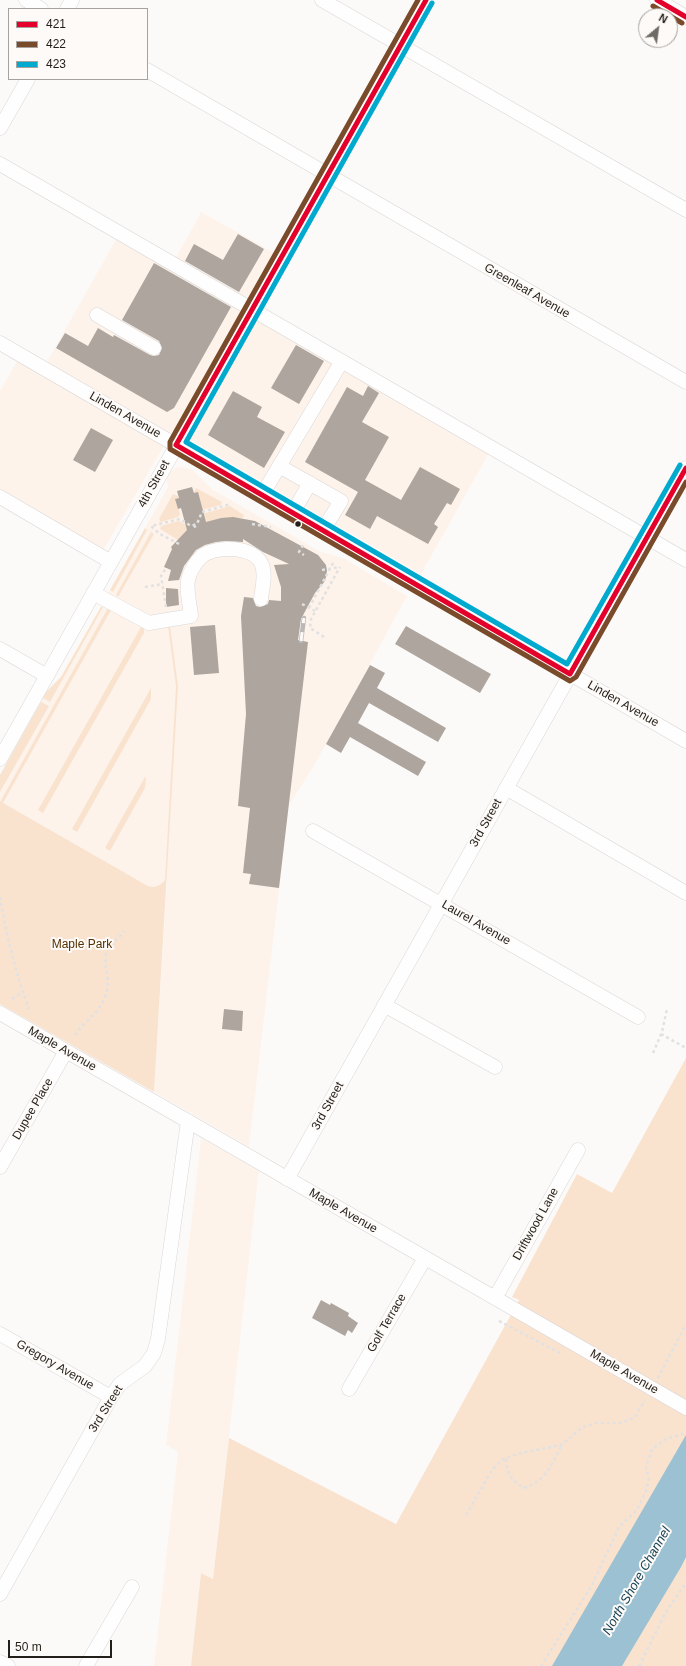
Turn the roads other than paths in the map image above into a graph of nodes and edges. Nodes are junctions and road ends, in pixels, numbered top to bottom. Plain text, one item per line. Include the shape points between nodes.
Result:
1 (26, 0) edge
2 (322, 0) edge
3 (426, 0) edge
4 (657, 0) edge
5 (40, 8) edge
6 (686, 17) edge
7 (400, 45) junction
8 (148, 71) edge
9 (27, 80) edge
10 (0, 128) edge
11 (0, 164) edge
12 (327, 175) junction
13 (686, 210) edge
14 (253, 310) junction
15 (97, 315) dead end
16 (0, 343) edge
17 (154, 348) dead end
18 (342, 361) junction
19 (686, 382) edge
20 (176, 445) junction
21 (279, 466) junction
22 (686, 468) edge
23 (310, 483) junction
24 (262, 495) junction
25 (0, 497) edge
26 (293, 512) junction
27 (323, 530) junction
28 (647, 537) junction
29 (686, 560) edge
30 (111, 562) junction
31 (93, 593) junction
32 (261, 599) dead end
33 (0, 649) edge
34 (570, 674) junction
35 (47, 676) junction
36 (686, 740) edge
37 (0, 759) edge
38 (506, 788) junction
39 (312, 831) dead end
40 (686, 893) edge
41 (441, 903) junction
42 (384, 1005) junction
43 (0, 1013) edge
44 (638, 1017) dead end
45 (66, 1051) junction
46 (495, 1067) dead end
47 (188, 1121) junction
48 (578, 1150) dead end
49 (0, 1167) edge
50 (287, 1179) junction
51 (425, 1258) junction
52 (495, 1298) junction
53 (0, 1334) edge
54 (349, 1389) dead end
55 (111, 1397) junction
56 (686, 1408) edge
57 (132, 1587) dead end
58 (0, 1594) edge
59 (0, 1662) edge
60 (8, 1666) edge
61 (86, 1666) edge

1 - 5 street
2 - 7 street
3 - 7 street, 4th Street
4 - 6 street
7 - 12 street, 4th Street
7 - 13 street
8 - 12 street, Greenleaf Avenue
9 - 10 street
11 - 14 street
12 - 14 street, 4th Street
12 - 19 street, Greenleaf Avenue
14 - 18 street
14 - 20 street, 4th Street
15 - 17 street
16 - 20 street, Linden Avenue
18 - 21 street
18 - 28 street
20 - 24 street, Linden Avenue
20 - 30 street, 4th Street
21 - 23 street
21 - 24 street
22 - 28 street, 3rd Street
23 - 26 street
23 - 27 street via 341,501
24 - 26 street, Linden Avenue
25 - 30 street
26 - 27 street, Linden Avenue
27 - 34 street, Linden Avenue
28 - 29 street
28 - 34 street, 3rd Street
30 - 31 street, 4th Street
31 - 32 street via 148,623 191,616 187,581 192,569 203,556 215,551 232,549 244,550 259,559 264,574
31 - 35 street, 4th Street
33 - 35 street
34 - 36 street, Linden Avenue
34 - 38 street, 3rd Street
35 - 37 street, 4th Street
38 - 40 street
38 - 41 street, 3rd Street
39 - 41 street, Laurel Avenue
41 - 42 street, 3rd Street
41 - 44 street, Laurel Avenue
42 - 46 street
42 - 50 street, 3rd Street
43 - 45 street, Maple Avenue
45 - 47 street, Maple Avenue
45 - 49 street, Dupee Place
47 - 50 street, Maple Avenue
47 - 55 street, 3rd Street via 158,1340 154,1353 145,1366 120,1384
48 - 52 street, Driftwood Lane
50 - 51 street, Maple Avenue
51 - 52 street, Maple Avenue
51 - 54 street, Golf Terrace
52 - 56 street, Maple Avenue
53 - 55 street, Gregory Avenue
55 - 58 street, 3rd Street
57 - 61 street
59 - 60 street

